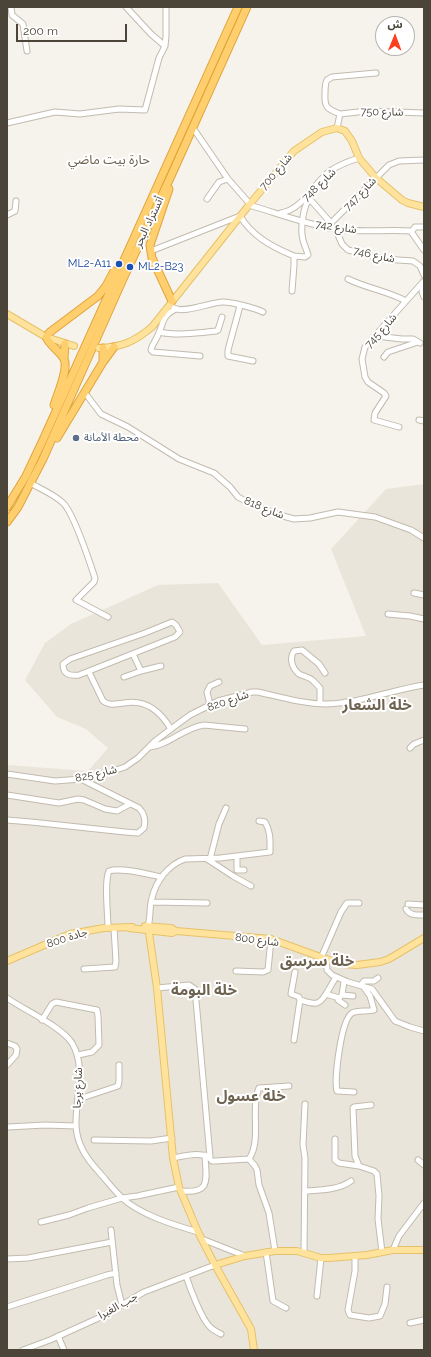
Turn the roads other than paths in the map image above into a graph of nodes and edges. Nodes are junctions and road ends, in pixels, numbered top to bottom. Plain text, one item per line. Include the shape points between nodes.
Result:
1 (11, 7) edge
2 (126, 7) edge
3 (166, 7) edge
4 (238, 7) edge
5 (247, 7) edge
6 (164, 46) junction
7 (27, 51) dead end
8 (376, 73) dead end
9 (424, 113) edge
10 (340, 114) junction
11 (7, 123) edge
12 (193, 128) junction
13 (337, 128) junction
14 (359, 158) junction
15 (424, 160) edge
16 (171, 176) junction
17 (376, 178) junction
18 (228, 179) junction
19 (308, 198) junction
20 (207, 199) dead end
21 (16, 201) dead end
22 (249, 204) junction
23 (424, 207) edge
24 (280, 214) junction
25 (7, 215) edge
26 (240, 216) junction
27 (303, 222) junction
28 (331, 223) junction
29 (424, 227) edge
30 (336, 229) junction
31 (412, 231) junction
32 (424, 250) edge
33 (151, 251) junction
34 (125, 256) junction
35 (294, 256) junction
36 (424, 275) edge
37 (348, 279) dead end
38 (423, 280) edge
39 (292, 291) dead end
40 (424, 297) edge
41 (172, 301) junction
42 (406, 301) junction
43 (240, 306) junction
44 (176, 309) junction
45 (263, 312) dead end
46 (7, 314) edge
47 (222, 317) dead end
48 (159, 332) junction
49 (375, 336) junction
50 (46, 337) junction
51 (65, 344) junction
52 (74, 346) dead end
53 (114, 347) junction
54 (101, 348) joint
55 (200, 356) dead end
56 (384, 357) dead end
57 (64, 358) junction
58 (253, 361) dead end
59 (103, 362) junction
60 (85, 393) junction
61 (49, 425) junction
62 (399, 427) dead end
63 (44, 459) junction
64 (30, 483) junction
65 (7, 507) edge
66 (7, 522) edge
67 (424, 538) edge
68 (414, 593) dead end
69 (424, 595) edge
70 (388, 614) dead end
71 (108, 617) dead end
72 (424, 619) edge
73 (133, 654) junction
74 (161, 666) dead end
75 (141, 671) junction
76 (89, 672) junction
77 (325, 673) dead end
78 (124, 677) dead end
79 (219, 682) dead end
80 (424, 685) edge
81 (345, 702) junction
82 (320, 703) junction
83 (210, 705) junction
84 (353, 706) dead end
85 (171, 728) junction
86 (245, 729) dead end
87 (424, 740) edge
88 (150, 747) junction
89 (410, 748) dead end
90 (7, 774) edge
91 (81, 779) junction
92 (7, 795) edge
93 (130, 804) junction
94 (226, 808) dead end
95 (7, 820) edge
96 (259, 821) dead end
97 (237, 856) junction
98 (208, 859) junction
99 (244, 870) dead end
100 (161, 877) junction
101 (251, 886) dead end
102 (151, 902) junction
103 (207, 903) dead end
104 (359, 904) dead end
105 (424, 905) edge
106 (424, 915) edge
107 (151, 927) junction
108 (111, 928) junction
109 (129, 928) joint
110 (424, 938) edge
111 (271, 940) junction
112 (323, 958) junction
113 (7, 961) edge
114 (84, 969) dead end
115 (236, 971) dead end
116 (295, 972) dead end
117 (336, 977) junction
118 (378, 978) dead end
119 (344, 981) junction
120 (362, 986) junction
121 (157, 988) junction
122 (326, 994) junction
123 (340, 996) junction
124 (353, 996) dead end
125 (7, 998) edge
126 (300, 1000) junction
127 (345, 1005) dead end
128 (42, 1020) junction
129 (424, 1031) edge
130 (294, 1040) dead end
131 (7, 1043) edge
132 (78, 1055) junction
133 (118, 1065) dead end
134 (7, 1066) edge
135 (289, 1086) dead end
136 (354, 1092) dead end
137 (79, 1098) junction
138 (305, 1104) dead end
139 (371, 1105) dead end
140 (76, 1126) junction
141 (8, 1127) dead end
142 (172, 1138) junction
143 (335, 1139) dead end
144 (94, 1140) dead end
145 (208, 1156) junction
146 (173, 1158) junction
147 (249, 1159) junction
148 (418, 1160) dead end
149 (424, 1165) edge
150 (359, 1166) junction
151 (351, 1181) dead end
152 (180, 1189) junction
153 (305, 1191) junction
154 (122, 1198) junction
155 (424, 1203) edge
156 (41, 1222) dead end
157 (112, 1230) dead end
158 (198, 1232) junction
159 (202, 1238) junction
160 (112, 1242) junction
161 (391, 1250) junction
162 (424, 1250) edge
163 (275, 1251) junction
164 (266, 1252) junction
165 (304, 1252) junction
166 (382, 1252) junction
167 (245, 1256) junction
168 (355, 1256) junction
169 (321, 1258) junction
170 (7, 1259) edge
171 (215, 1265) junction
172 (116, 1273) junction
173 (186, 1276) junction
174 (387, 1287) dead end
175 (317, 1296) dead end
176 (122, 1305) junction
177 (7, 1307) edge
178 (286, 1308) dead end
179 (424, 1320) edge
180 (410, 1323) dead end
181 (220, 1334) dead end
182 (58, 1336) junction
183 (23, 1350) edge
184 (64, 1350) edge
185 (254, 1350) edge

1 - 7 street via 14,17 24,24
2 - 6 street
3 - 6 street
4 - 34 highway, أتستراد البحر
5 - 12 highway, أتستراد البحر
6 - 11 street via 144,110 119,109 80,114 55,112
8 - 10 street via 327,80 325,103 328,108
9 - 10 street, شارع 750 via 367,111
10 - 13 street
12 - 16 highway, أتستراد البحر
12 - 18 street
13 - 14 main road via 344,131 352,140
13 - 22 main road, شارع 700 via 322,132 294,152
14 - 17 main road
14 - 19 street, شارع 748 via 330,171
15 - 17 street, شارع 747 via 394,163
16 - 33 highway via 150,245
16 - 63 highway, أتستراد البحر
17 - 23 main road via 402,200
17 - 28 street, شارع 747
18 - 20 street via 219,182
18 - 22 street
19 - 24 street, شارع 748 via 292,210
19 - 27 street
19 - 28 street
21 - 25 street via 15,211
22 - 24 street, شارع 742
22 - 26 main road, شارع 700
24 - 27 street, شارع 742
26 - 33 street
26 - 35 street via 248,228 260,238
26 - 41 main road, شارع 700
27 - 30 street, شارع 742
27 - 35 street via 302,233 308,255
28 - 30 street, شارع 746
29 - 31 street, شارع 742 via 415,227
30 - 31 street, شارع 742
30 - 36 street, شارع 746 via 342,244 348,250 384,260 413,261 420,266
31 - 32 street
33 - 41 highway
34 - 50 highway via 98,296
34 - 61 highway, أتستراد البحر
35 - 39 street
37 - 42 street
38 - 40 street
38 - 42 street, شارع 745
41 - 44 street
41 - 53 main road, شارع 700 via 152,328 138,338
42 - 49 street, شارع 745
43 - 44 street via 223,302
43 - 45 street
43 - 58 street via 228,356
44 - 48 street via 167,314
46 - 50 main road
47 - 48 street via 216,331 166,334
48 - 55 street via 152,351
49 - 56 street via 412,338 419,343 388,352
49 - 62 street, شارع 745 via 366,345 362,359 366,380 386,396 375,413 374,420
50 - 51 main road
50 - 57 highway
51 - 52 main road
51 - 57 highway
53 - 54 main road, شارع 700
53 - 59 highway
54 - 59 highway
57 - 61 highway via 65,369
59 - 60 highway
60 - 63 highway
60 - 67 street, شارع 818 via 101,414 128,427 179,459 214,473 238,497 253,504 294,519 338,512 375,517 411,530
61 - 65 highway, أتستراد البحر via 26,476
63 - 64 highway, أتستراد البحر
64 - 66 highway, أتستراد البحر
64 - 71 street via 62,501 66,506 95,578 76,600
68 - 69 street
70 - 72 street
73 - 75 street
73 - 76 street
73 - 76 street via 175,637 179,633 178,628 172,622 70,659 63,664 64,672 69,675
74 - 75 street
75 - 78 street
76 - 85 street via 102,701 112,705 131,702 151,707 164,717
77 - 82 street via 319,664 302,650 294,651 291,656 300,674 320,688
79 - 83 street via 210,686 207,692
80 - 81 street, شارع 820
81 - 82 street, شارع 820
81 - 84 street via 347,707
82 - 83 street, شارع 820 via 258,692 234,696
83 - 85 street, شارع 820
85 - 88 street, شارع 825
86 - 88 street via 198,726 159,746
87 - 89 street
88 - 91 street, شارع 825 via 125,766 106,774
90 - 91 street, شارع 825 via 50,780
91 - 93 street
92 - 93 street via 60,803 78,799 117,811
93 - 95 street via 141,811 146,820 144,828 138,833
94 - 98 street
96 - 97 street via 265,822 268,827 270,852
97 - 98 street
97 - 99 street via 237,870
98 - 100 street via 180,861
98 - 101 street
100 - 102 street
100 - 108 street via 144,873 109,871 107,893
102 - 103 street
102 - 107 street
104 - 112 street via 347,903 341,912
105 - 106 street via 407,907 408,913
107 - 109 main road, شارع 800
107 - 111 main road, شارع 800
107 - 121 main road
108 - 109 main road, جادة 800
108 - 113 main road, جادة 800 via 61,937
108 - 114 street via 115,967
110 - 112 main road, شارع 800 via 390,959 380,962 357,965
111 - 112 main road, شارع 800
111 - 115 street via 268,970
112 - 117 street via 327,970
116 - 126 street via 291,994
117 - 119 street
117 - 122 street
118 - 120 street via 374,981 364,981
119 - 120 street
119 - 123 street
120 - 129 street via 376,993 395,1021
120 - 136 street via 370,996 374,1010 350,1014 343,1031 336,1074 337,1091
121 - 142 main road
121 - 145 street via 189,985 195,989
122 - 123 street
122 - 126 street via 316,1004
123 - 124 street
123 - 127 street via 338,1000
125 - 128 street, شارع برجا
126 - 130 street
128 - 132 street, شارع برجا via 66,1036
128 - 132 street via 56,1002 97,1010 98,1045 92,1052
131 - 134 street via 17,1049 16,1055
132 - 137 street, شارع برجا
133 - 137 street via 118,1086
135 - 147 street via 259,1088 255,1110 254,1147
137 - 140 street, شارع برجا
138 - 153 street
139 - 150 street via 353,1108 355,1156
140 - 141 street via 45,1124
140 - 154 street, شارع برجا via 81,1148
142 - 144 street via 144,1141
142 - 146 main road
143 - 150 street via 335,1160
145 - 146 street
145 - 147 street via 212,1161
145 - 152 street via 204,1187 198,1191
146 - 152 main road
147 - 163 street via 256,1166 259,1185 269,1213
148 - 149 street
150 - 166 street via 377,1174
151 - 153 street via 338,1187
152 - 154 street
152 - 158 main road
153 - 165 street
154 - 156 street
154 - 158 street, شارع برجا via 146,1213
155 - 161 street
157 - 160 street
158 - 159 main road
159 - 167 street
159 - 171 main road
160 - 170 street via 28,1258
160 - 172 street
161 - 162 main road
161 - 166 main road
163 - 164 main road
163 - 165 main road
164 - 167 main road
164 - 178 street via 273,1301
165 - 169 main road
166 - 168 main road
167 - 171 main road
168 - 169 main road
168 - 174 street via 348,1310 350,1315 369,1318 380,1316 385,1304
169 - 175 street
171 - 173 street, جب الغبرا
171 - 185 main road via 248,1322 253,1334
172 - 176 street
172 - 177 street
173 - 176 street, جب الغبرا via 144,1292
173 - 181 street via 207,1324
176 - 182 street, جب الغبرا
179 - 180 street
182 - 183 street, جب الغبرا
182 - 184 street

